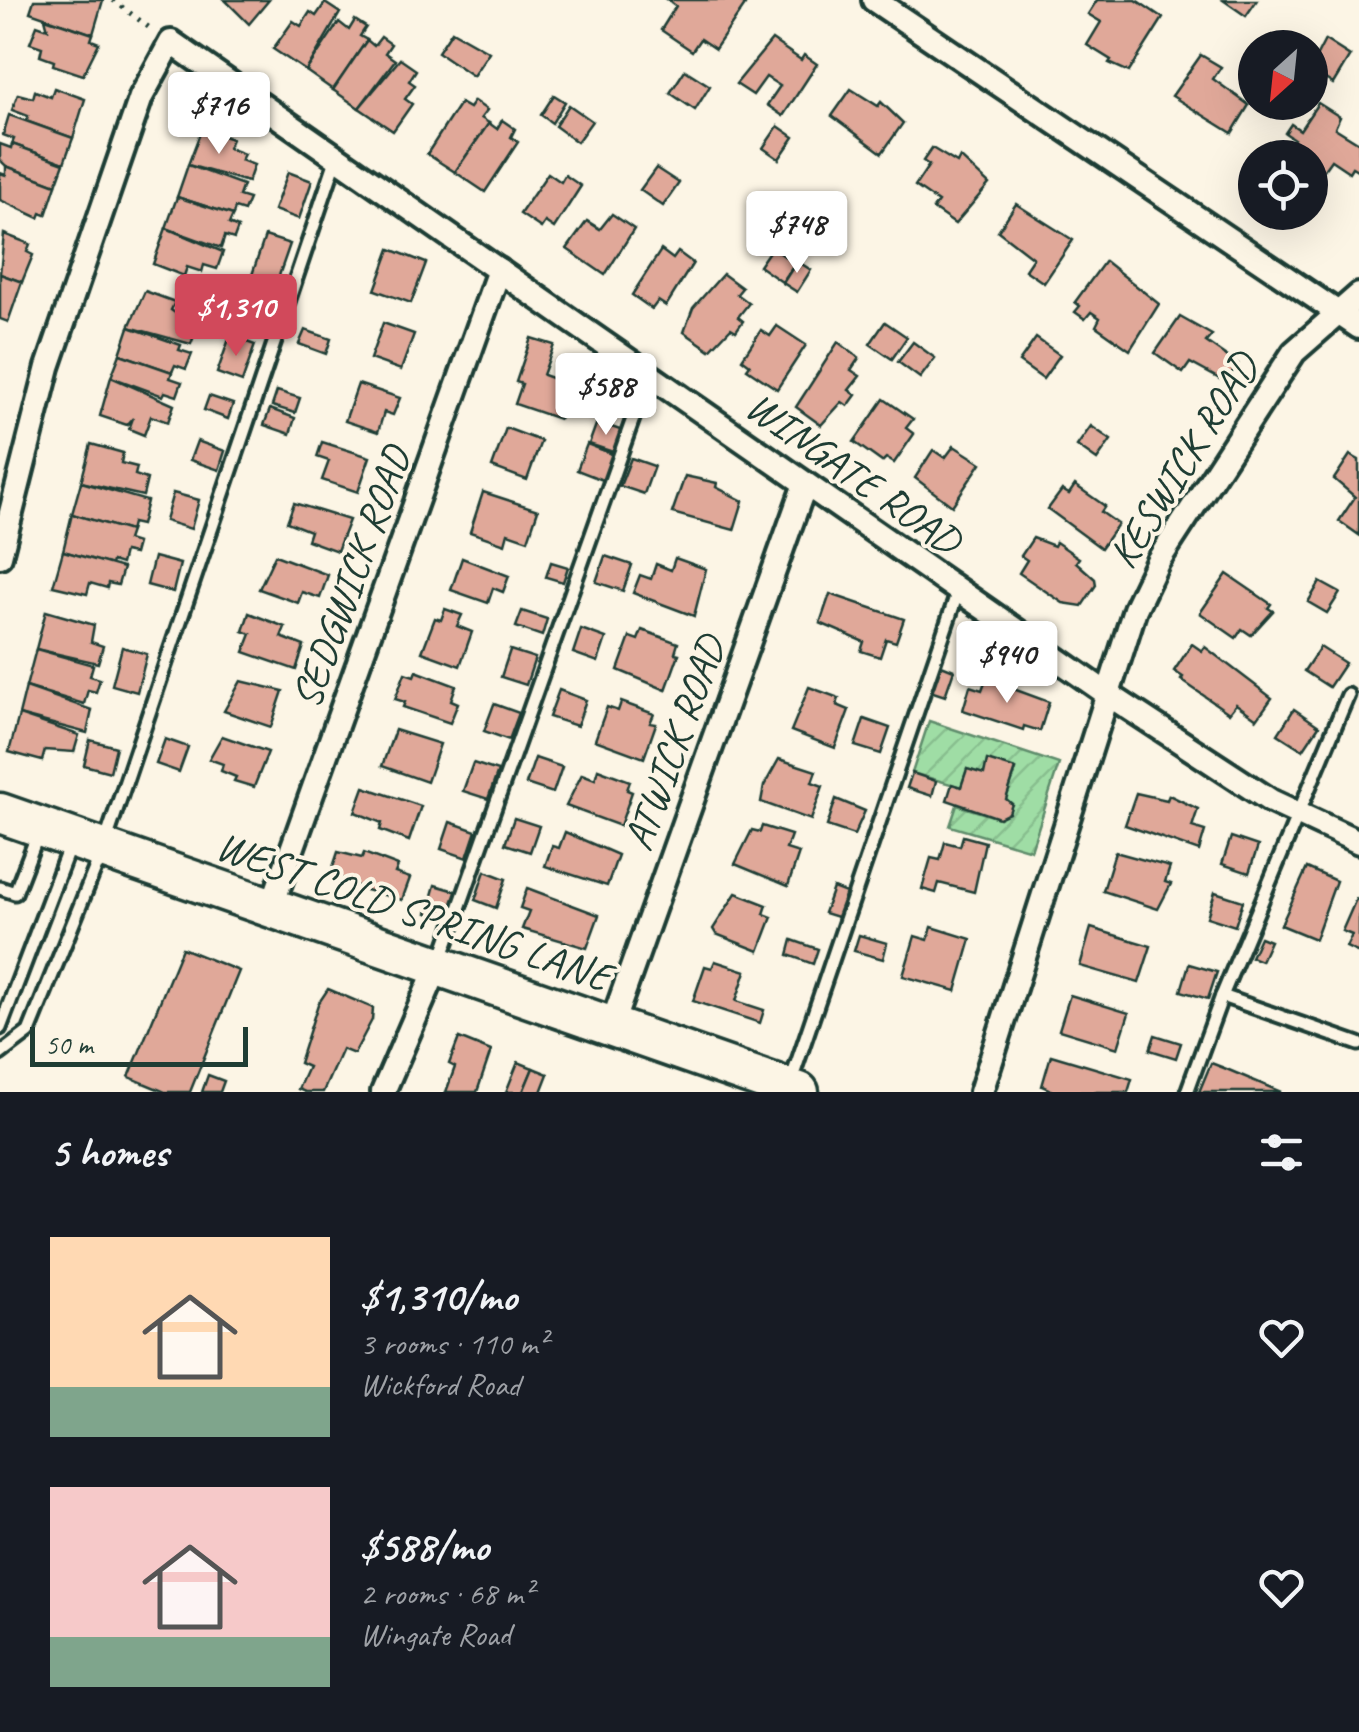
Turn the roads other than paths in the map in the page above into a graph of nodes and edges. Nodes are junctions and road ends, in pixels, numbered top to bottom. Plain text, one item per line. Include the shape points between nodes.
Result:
1 (874, 0) edge
2 (336, 157) junction
3 (499, 270) junction
4 (1359, 295) edge
5 (1336, 310) junction
6 (1359, 327) edge
7 (652, 377) junction
8 (805, 484) junction
9 (0, 556) edge
10 (958, 590) junction
11 (1106, 694) junction
12 (1348, 695) dead end
13 (0, 812) edge
14 (1299, 816) junction
15 (72, 838) junction
16 (1359, 842) edge
17 (0, 888) edge
18 (271, 908) junction
19 (437, 967) junction
20 (1222, 996) junction
21 (611, 1027) junction
22 (0, 1028) edge
23 (1359, 1044) edge
24 (0, 1054) edge
25 (794, 1090) edge
26 (382, 1092) edge
27 (982, 1092) edge
28 (1187, 1092) edge

1 - 5 street
2 - 3 street, WINGATE ROAD
2 - 9 street, WINGATE ROAD via 170,42 142,97 48,367
2 - 15 lane
3 - 7 street, WINGATE ROAD
3 - 18 street, SEDGWICK ROAD
4 - 5 street, KESWICK ROAD
5 - 6 street
5 - 11 street, KESWICK ROAD via 1286,363 1158,561
7 - 8 street, WINGATE ROAD
7 - 19 lane
8 - 10 street, WINGATE ROAD
8 - 21 street, ATWICK ROAD
10 - 11 street, WINGATE ROAD
10 - 25 lane
11 - 14 street, WINGATE ROAD
11 - 27 street, KESWICK ROAD
12 - 14 lane
13 - 15 main road, WEST COLD SPRING LANE
14 - 16 street, WINGATE ROAD
14 - 20 lane
15 - 17 lane via 15,893
15 - 18 main road, WEST COLD SPRING LANE
15 - 22 lane
15 - 24 lane via 28,1032
18 - 19 main road, WEST COLD SPRING LANE
19 - 21 main road, WEST COLD SPRING LANE
19 - 26 street
20 - 23 lane
20 - 28 lane
21 - 25 main road, WEST COLD SPRING LANE via 723,1074

